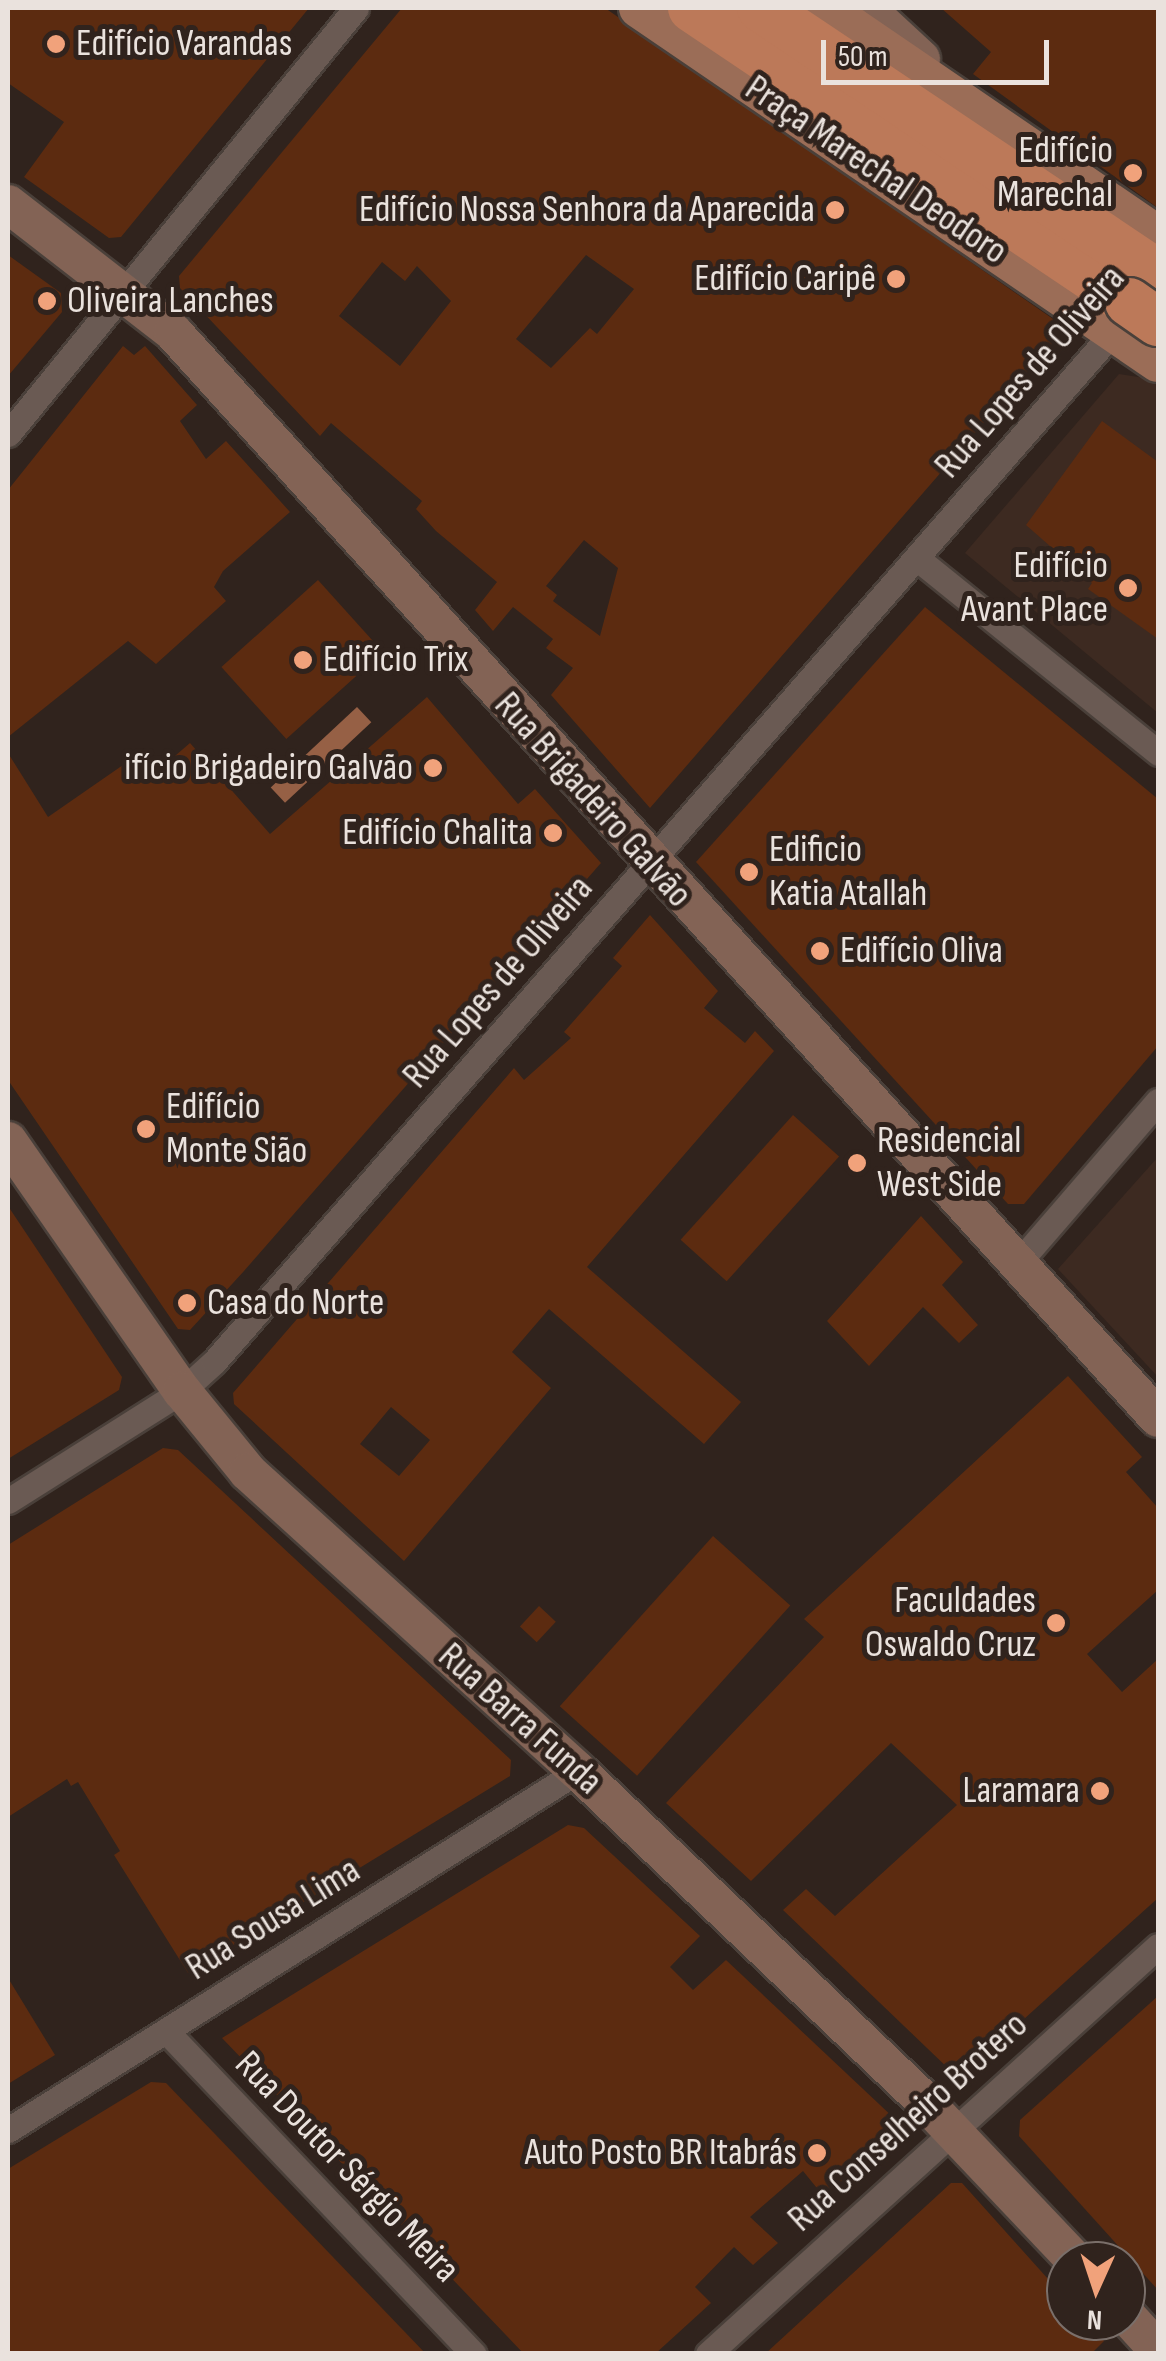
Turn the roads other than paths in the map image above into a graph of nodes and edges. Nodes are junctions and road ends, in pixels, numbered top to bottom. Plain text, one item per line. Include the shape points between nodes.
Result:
1 (356, 8) edge
2 (638, 8) edge
3 (692, 8) edge
4 (760, 8) edge
5 (824, 8) edge
6 (866, 8) edge
7 (966, 103) junction
8 (8, 204) edge
9 (1158, 236) edge
10 (1158, 277) edge
11 (126, 290) junction
12 (1136, 327) edge
13 (1158, 362) edge
14 (8, 434) edge
15 (918, 559) junction
16 (1158, 753) edge
17 (650, 864) junction
18 (1158, 1101) edge
19 (8, 1141) edge
20 (1018, 1263) junction
21 (182, 1391) junction
22 (1158, 1418) edge
23 (8, 1501) edge
24 (578, 1771) junction
25 (1158, 1946) edge
26 (166, 2031) junction
27 (8, 2130) edge
28 (954, 2130) junction
29 (1057, 2241) edge
30 (474, 2354) edge
31 (708, 2354) edge

1 - 11 street
2 - 12 main road, Praça Marechal Deodoro
3 - 12 highway, bridge
4 - 10 highway
5 - 7 main road
6 - 7 street
7 - 9 main road
8 - 11 street, Rua Brigadeiro Galvão
10 - 12 street, Rua Lopes de Oliveira
11 - 14 street
11 - 17 street, Rua Brigadeiro Galvão via 173,332
12 - 13 main road, Praça Marechal Deodoro
12 - 15 street, Rua Lopes de Oliveira
15 - 16 street
15 - 17 street, Rua Lopes de Oliveira
17 - 20 street, Rua Brigadeiro Galvão
17 - 21 street, Rua Lopes de Oliveira
18 - 20 street
19 - 21 street, Rua Barra Funda
20 - 22 street, Rua Brigadeiro Galvão
21 - 23 street, Rua Lopes de Oliveira
21 - 24 street, Rua Barra Funda via 248,1472
24 - 26 street, Rua Sousa Lima
24 - 28 street, Rua Barra Funda
25 - 28 street, Rua Conselheiro Brotero
26 - 27 street, Rua Sousa Lima
26 - 30 street, Rua Doutor Sérgio Meira
28 - 29 street, Rua Barra Funda
28 - 31 street, Rua Conselheiro Brotero

